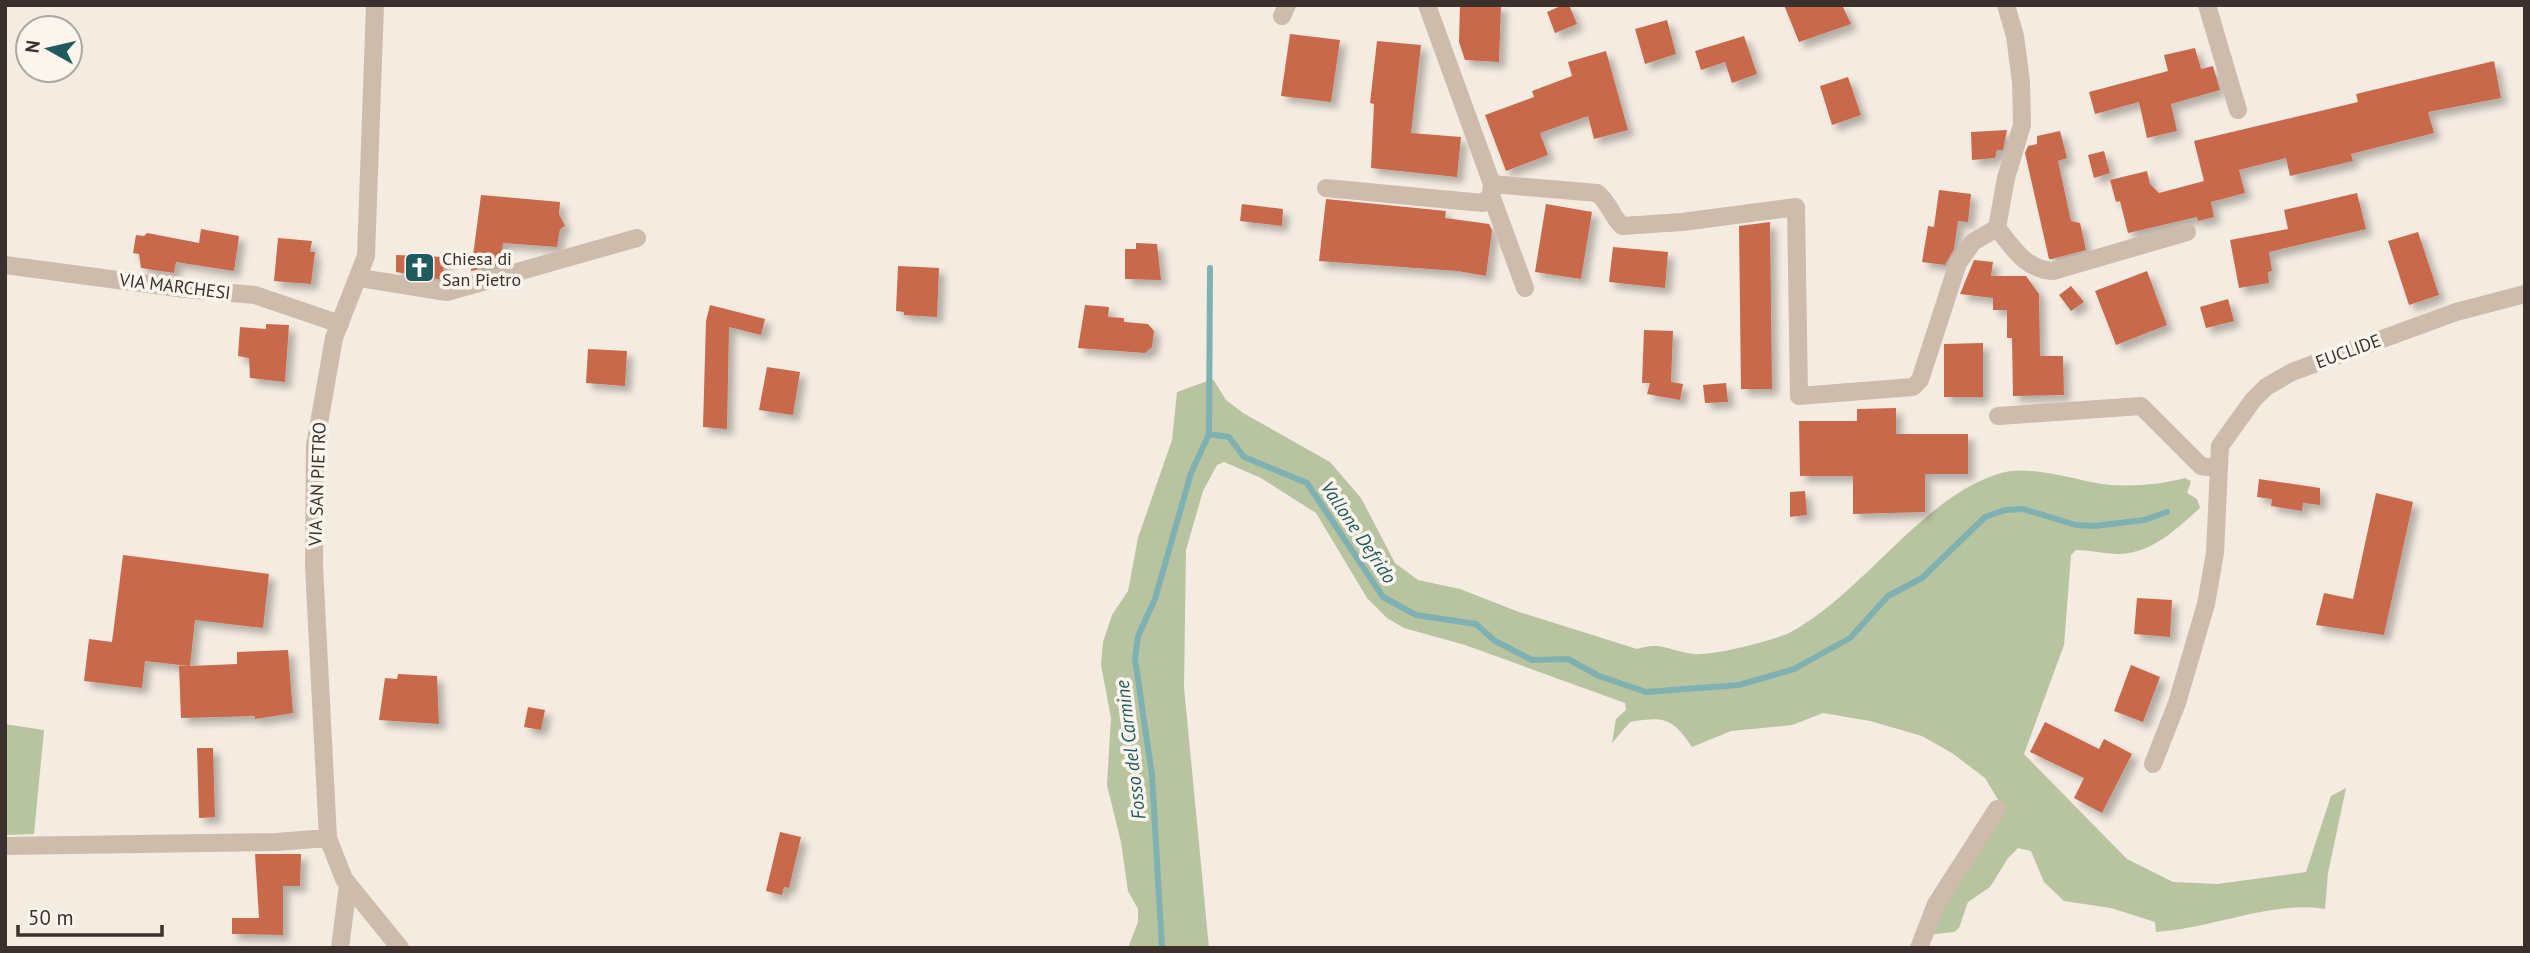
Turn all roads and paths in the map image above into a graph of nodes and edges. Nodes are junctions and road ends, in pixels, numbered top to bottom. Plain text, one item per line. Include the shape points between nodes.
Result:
1 (375, 5) edge
2 (1427, 5) edge
3 (2006, 5) edge
4 (2207, 5) edge
5 (2238, 110) dead end
6 (1326, 188) dead end
7 (1492, 190) junction
8 (1997, 228) junction
9 (2188, 232) dead end
10 (637, 238) dead end
11 (5, 265) edge
12 (359, 278) junction
13 (1525, 288) dead end
14 (2525, 294) edge
15 (340, 324) junction
16 (1998, 416) dead end
17 (2217, 468) junction
18 (2153, 764) dead end
19 (1997, 809) dead end
20 (328, 838) junction
21 (5, 846) edge
22 (348, 885) junction
23 (340, 948) edge
24 (400, 948) edge
25 (1919, 948) edge

1 - 12 street, VIA SAN PIETRO via 367,230
2 - 7 street
3 - 8 street via 2017,47 2022,125
4 - 5 street
6 - 7 street via 1483,202
7 - 8 street via 1597,193 1622,226 1796,207 1799,396 1913,387 1920,380 1964,251
7 - 13 street
8 - 9 street via 2024,261 2037,270 2053,271
10 - 12 street via 447,292
11 - 15 street, VIA MARCHESI via 254,295
12 - 15 street, VIA SAN PIETRO
14 - 17 street, EUCLIDE via 2456,312 2292,372 2253,400 2220,446
15 - 20 street, VIA SAN PIETRO via 315,446 314,566
16 - 17 street via 2141,407 2201,466
17 - 18 street, EUCLIDE via 2215,553 2206,604 2177,704
19 - 25 street via 1936,904
20 - 21 street
20 - 22 street, VIA SAN PIETRO
22 - 23 street
22 - 24 street, VIA SAN PIETRO

